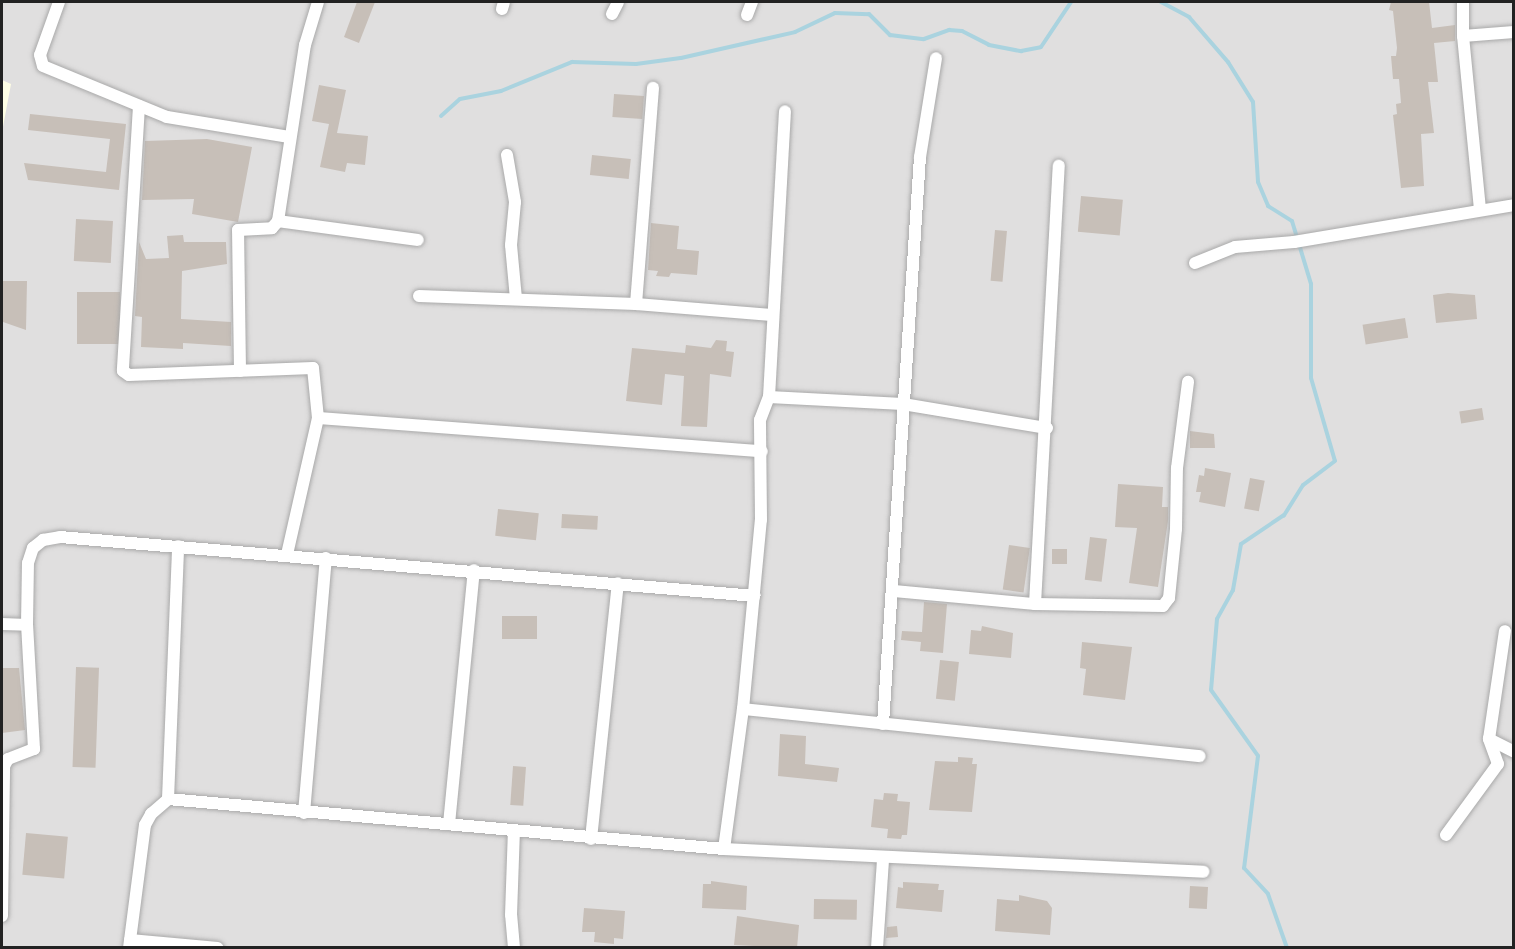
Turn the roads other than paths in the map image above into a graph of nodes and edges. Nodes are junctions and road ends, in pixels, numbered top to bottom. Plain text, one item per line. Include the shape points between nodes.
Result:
1 (59, 2) edge
2 (318, 2) edge
3 (618, 2) edge
4 (752, 2) edge
5 (1463, 2) edge
6 (612, 14) dead end
7 (747, 15) dead end
8 (1514, 32) edge
9 (1462, 36) junction
10 (936, 58) dead end
11 (653, 88) dead end
12 (139, 106) junction
13 (785, 111) dead end
14 (290, 137) junction
15 (507, 155) dead end
16 (1059, 166) dead end
17 (1514, 205) edge
18 (1480, 209) junction
19 (278, 221) junction
20 (418, 240) dead end
21 (1196, 263) dead end
22 (419, 296) dead end
23 (516, 299) junction
24 (636, 304) junction
25 (772, 315) junction
26 (240, 371) junction
27 (1188, 382) dead end
28 (770, 397) junction
29 (903, 404) junction
30 (318, 418) junction
31 (1047, 428) junction
32 (762, 451) junction
33 (178, 546) junction
34 (287, 555) junction
35 (326, 558) junction
36 (474, 570) junction
37 (618, 584) junction
38 (894, 591) junction
39 (755, 596) junction
40 (1035, 604) junction
41 (2, 624) edge
42 (27, 625) junction
43 (1504, 631) dead end
44 (743, 709) junction
45 (883, 724) junction
46 (1489, 739) junction
47 (1514, 753) edge
48 (1200, 756) dead end
49 (168, 799) junction
50 (304, 813) junction
51 (449, 824) junction
52 (514, 830) junction
53 (1446, 835) dead end
54 (591, 839) junction
55 (724, 849) junction
56 (883, 859) junction
57 (1203, 872) dead end
58 (2, 916) edge
59 (129, 944) edge
60 (218, 948) edge
61 (514, 948) edge
62 (878, 948) edge

1 - 12 street via 40,55 43,66
2 - 14 street via 305,45
3 - 6 street
4 - 7 street
5 - 9 street
8 - 9 street
9 - 18 street
10 - 29 street via 920,157
11 - 24 street
12 - 14 street via 167,117
12 - 26 street via 123,371 129,375
13 - 25 street
14 - 19 street
15 - 23 street via 515,202 511,245
16 - 31 street
17 - 18 street
18 - 21 street via 1294,242 1235,247
19 - 20 street
19 - 26 street via 272,228 238,231
22 - 23 street
23 - 24 street
24 - 25 street
25 - 28 street
26 - 30 street via 313,368
27 - 40 street via 1167,602 1158,606
28 - 29 street
28 - 32 street via 759,420
29 - 31 street
29 - 38 street
30 - 32 street
30 - 34 street
31 - 40 street
32 - 39 street
33 - 34 street
33 - 42 street via 60,537 43,540 33,548 28,563
33 - 49 street
34 - 35 street
35 - 36 street
35 - 50 street
36 - 37 street
36 - 51 street
37 - 39 street
37 - 54 street
38 - 40 street
38 - 45 street
39 - 44 street
41 - 42 street
42 - 58 street via 34,749 8,759 4,766
43 - 46 street
44 - 45 street
44 - 55 street
45 - 48 street
46 - 47 street
46 - 53 street via 1498,764
49 - 50 street
49 - 59 street via 151,814 146,825
50 - 51 street
51 - 52 street
52 - 54 street
52 - 61 street
54 - 55 street
55 - 56 street
56 - 57 street
56 - 62 street
59 - 60 street

